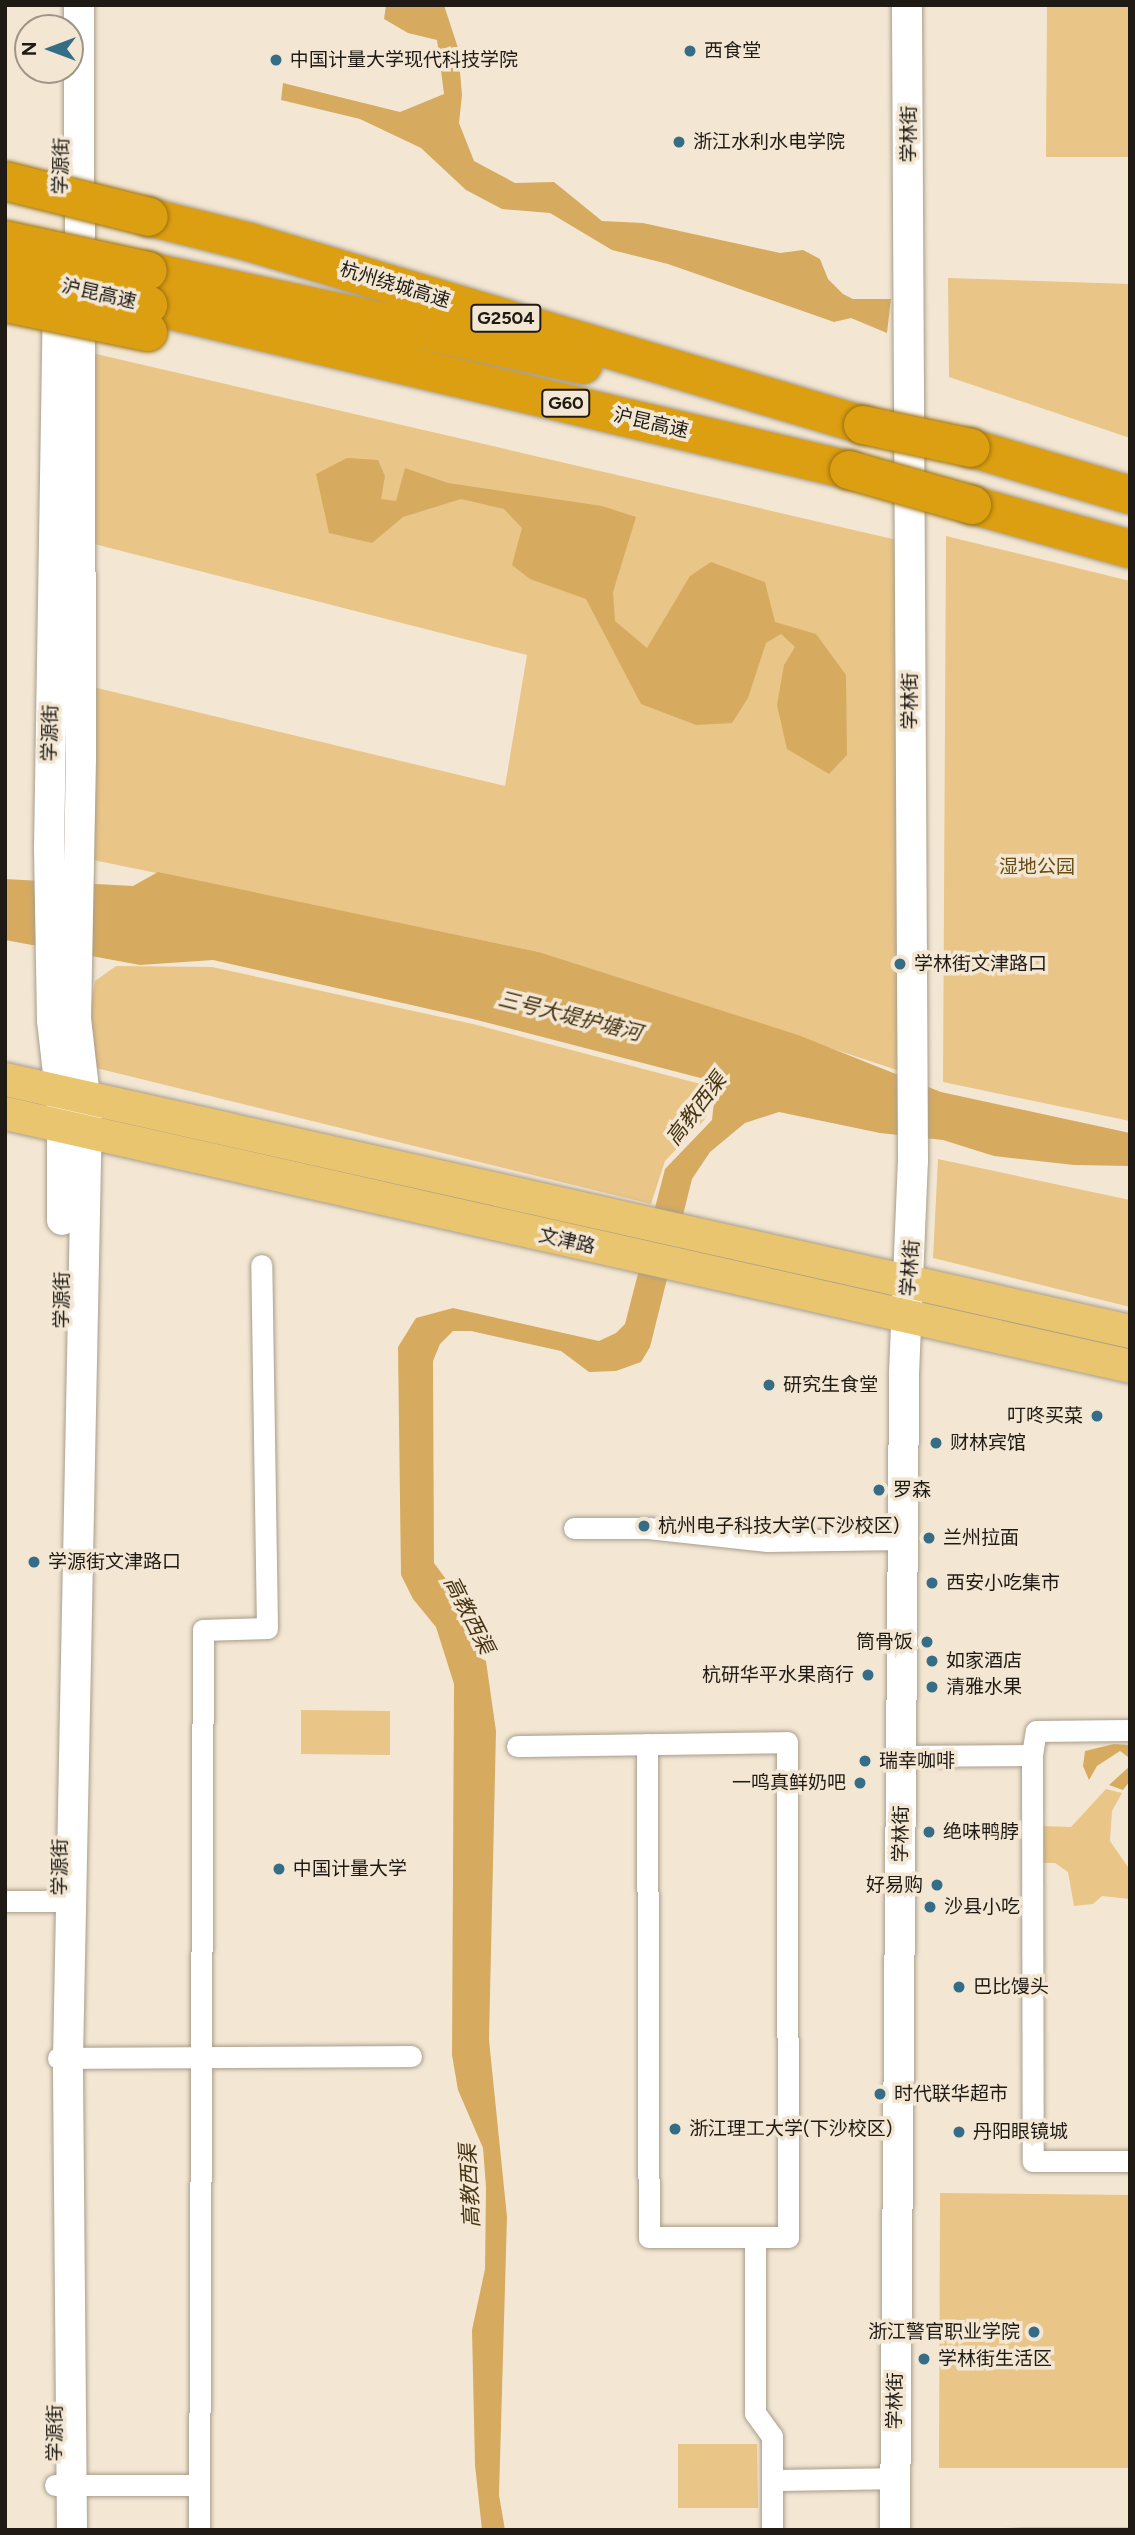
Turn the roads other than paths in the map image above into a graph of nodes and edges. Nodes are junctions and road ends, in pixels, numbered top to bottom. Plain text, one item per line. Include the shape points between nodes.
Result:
1 (79, 5) edge
2 (907, 5) edge
3 (63, 84) edge
4 (5, 181) edge
5 (5, 240) edge
6 (5, 272) edge
7 (5, 303) edge
8 (148, 303) junction
9 (863, 425) junction
10 (1130, 495) edge
11 (1130, 549) edge
12 (5, 1079) edge
13 (73, 1095) junction
14 (5, 1113) edge
15 (74, 1130) junction
16 (261, 1265) dead end
17 (909, 1283) junction
18 (906, 1318) junction
19 (1130, 1331) edge
20 (1130, 1366) edge
21 (574, 1528) dead end
22 (904, 1539) junction
23 (1130, 1730) edge
24 (646, 1744) junction
25 (517, 1745) dead end
26 (1032, 1755) junction
27 (902, 1756) junction
28 (5, 1901) edge
29 (60, 1901) junction
30 (411, 2056) dead end
31 (63, 2058) junction
32 (202, 2058) junction
33 (1130, 2161) edge
34 (755, 2237) junction
35 (895, 2478) junction
36 (772, 2480) junction
37 (63, 2485) junction
38 (200, 2485) junction
39 (55, 2530) edge
40 (72, 2530) edge
41 (199, 2530) edge
42 (772, 2530) edge
43 (895, 2530) edge

1 - 13 main road, 学源街 via 79,843
2 - 17 main road, 学林街 via 913,1161
3 - 13 main road, 学源街 via 49,848 52,1020
4 - 9 highway, 杭州绕城高速 / G2504, bridge via 249,242
5 - 8 highway, 沪昆高速 / G60, bridge
6 - 8 highway, 沪昆高速 / G60, bridge
7 - 8 highway, bridge
8 - 9 highway, 沪昆高速 / G60
8 - 11 highway, 沪昆高速 / G60, bridge via 849,470
9 - 10 highway, 沪昆高速 / G60, bridge via 971,448
12 - 13 main road, 文津路
13 - 15 main road, 学源街
13 - 17 main road, 文津路
14 - 15 main road, 文津路
15 - 18 main road, 文津路
15 - 29 main road, 学源街
15 - 31 main road, 学源街
16 - 32 street via 267,1628 203,1630
17 - 18 main road, 学林街
17 - 19 main road, 文津路
18 - 20 main road, 文津路
18 - 22 main road, 学林街
21 - 22 street via 648,1528 767,1541
22 - 27 main road, 学林街
23 - 26 street via 1035,1731
24 - 25 street
24 - 34 street via 649,2237
24 - 34 street via 787,1742 788,2237
26 - 27 street
26 - 33 street via 1032,2161
27 - 35 main road, 学林街
28 - 29 street
29 - 31 main road, 学源街
30 - 32 street
31 - 32 street
31 - 37 main road, 学源街
32 - 38 street
34 - 36 street via 755,2413 772,2436
35 - 36 street
35 - 43 main road, 学林街
36 - 42 street
37 - 38 street
37 - 39 main road, 学源街
37 - 40 main road, 学源街
38 - 41 street

